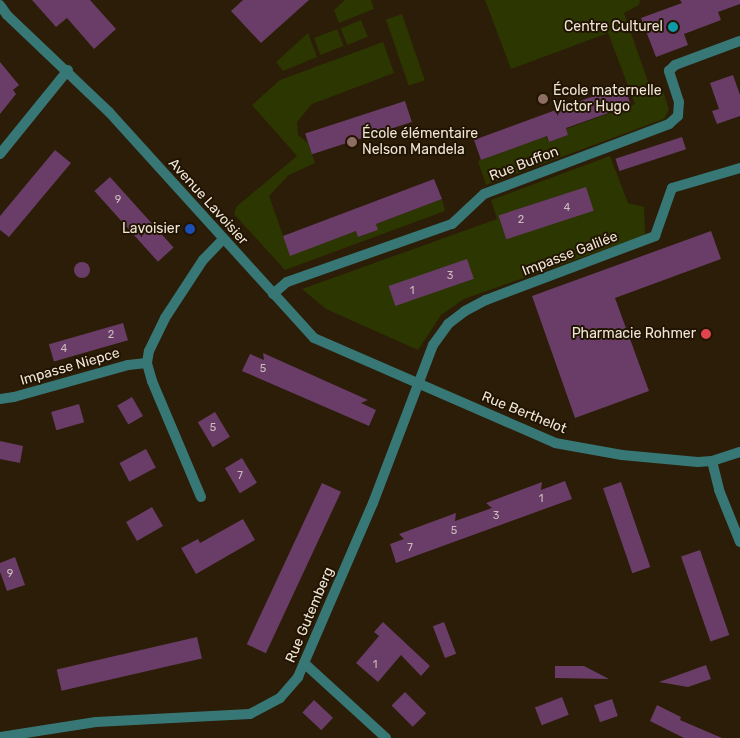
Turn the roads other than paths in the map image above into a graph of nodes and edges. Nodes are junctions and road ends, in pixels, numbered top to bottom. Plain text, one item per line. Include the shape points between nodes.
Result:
1 (0, 5) edge
2 (740, 41) edge
3 (68, 70) junction
4 (0, 154) edge
5 (740, 168) edge
6 (222, 240) junction
7 (273, 294) junction
8 (147, 363) junction
9 (419, 385) junction
10 (0, 399) edge
11 (740, 452) edge
12 (712, 461) junction
13 (201, 497) dead end
14 (740, 542) edge
15 (304, 663) junction
16 (0, 736) edge
17 (14, 736) edge
18 (386, 738) edge

1 - 3 street, Avenue Lavoisier
2 - 7 street, Rue Buffon via 675,65 669,71 679,102 678,116 669,124 484,194 452,224 287,282
3 - 4 street
3 - 6 street, Avenue Lavoisier
5 - 9 street, Impasse Galilée via 672,188 655,236 486,300 465,311 448,324 433,345
6 - 7 street, Avenue Lavoisier
6 - 8 street via 203,260 165,318 149,351
7 - 9 street, Avenue Lavoisier via 314,338
8 - 10 street, Impasse Niepce via 128,365
8 - 13 street
9 - 12 street, Rue Berthelot via 555,443 663,460
9 - 15 street, Rue Gutemberg via 373,503
11 - 12 street, Rue Berthelot
12 - 14 street via 719,490
15 - 17 street, Rue Gutemberg via 298,677 280,698 250,714 96,722
15 - 18 street
16 - 17 street, Rue Gutemberg

